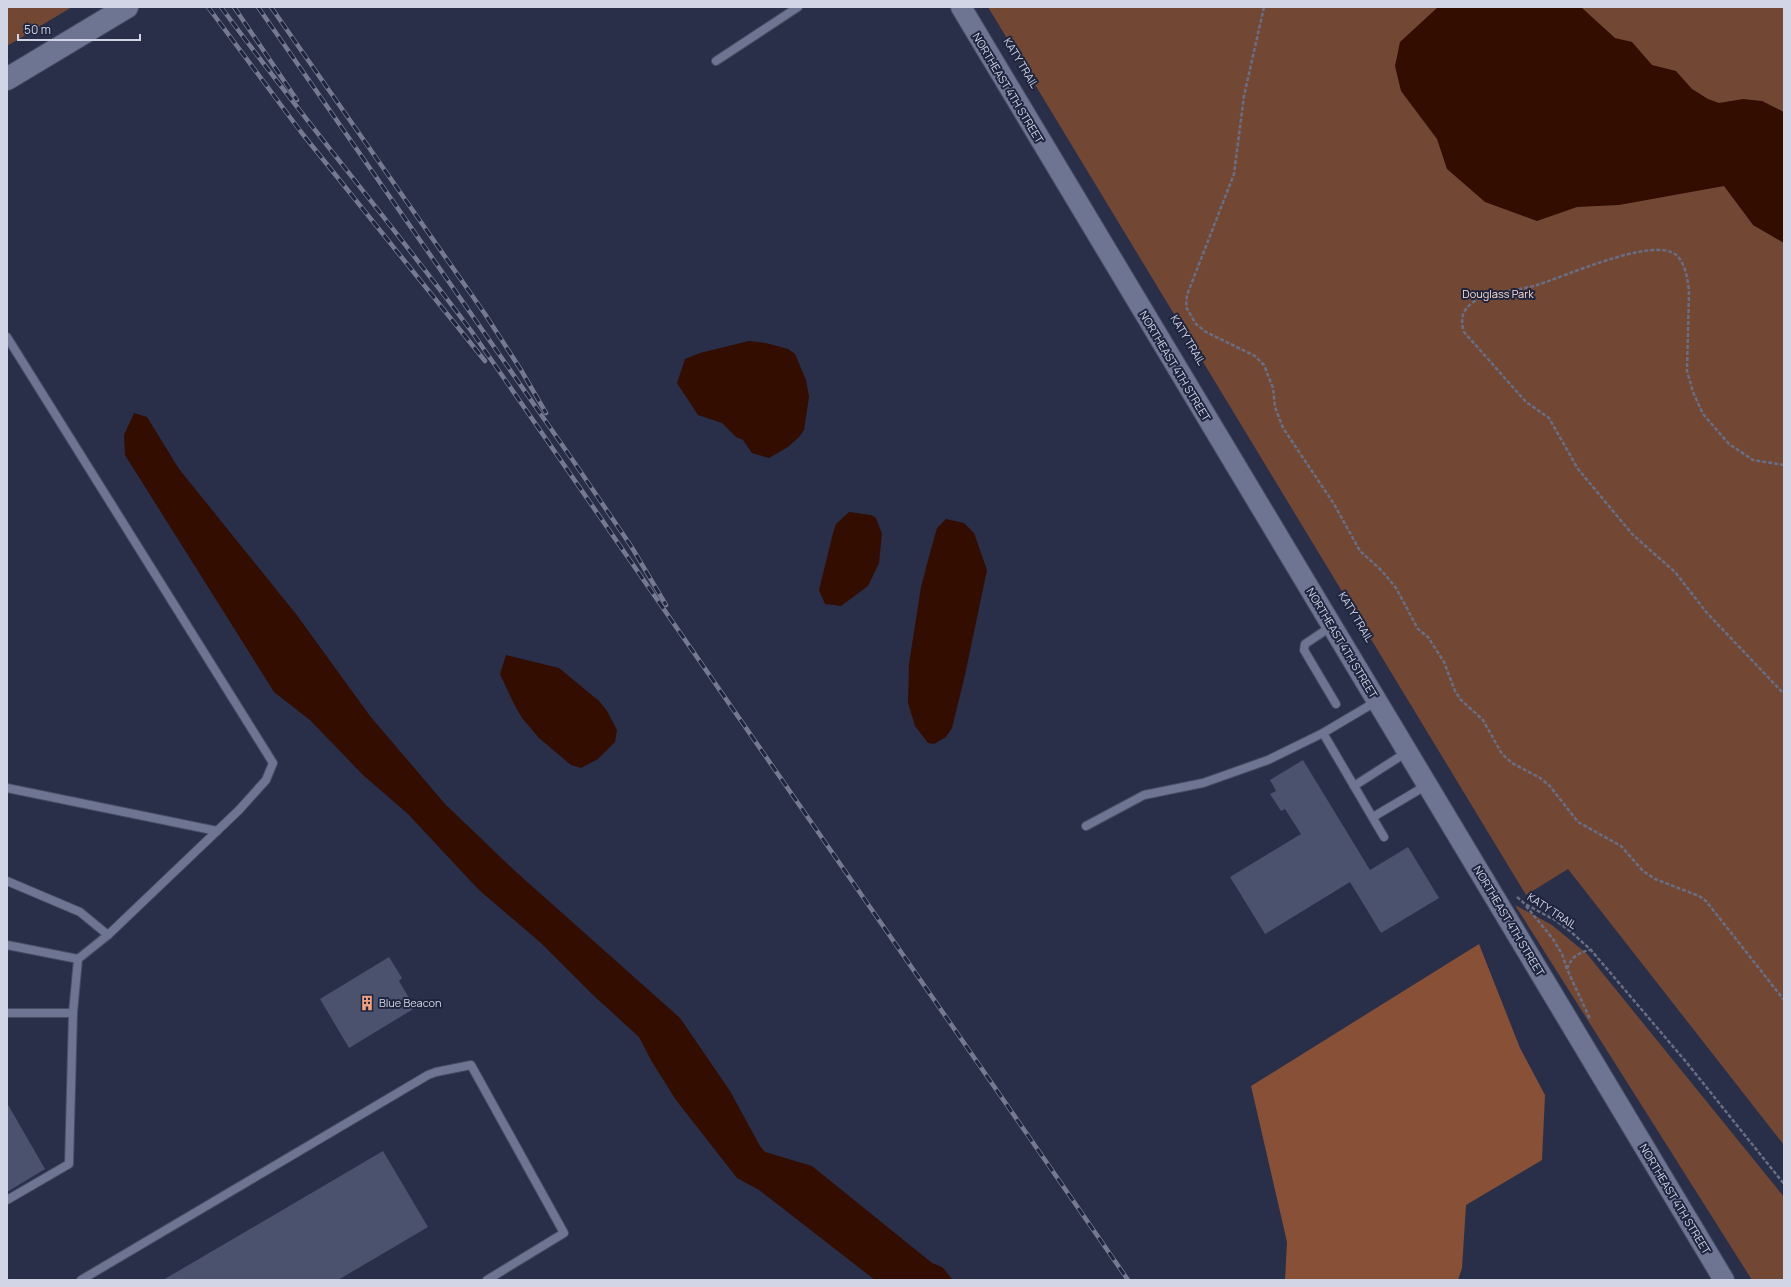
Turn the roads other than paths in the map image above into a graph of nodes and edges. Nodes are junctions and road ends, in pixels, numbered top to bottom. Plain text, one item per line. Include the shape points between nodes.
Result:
1 (127, 7) edge
2 (798, 7) edge
3 (960, 7) edge
4 (716, 62) dead end
5 (7, 79) edge
6 (7, 337) edge
7 (1332, 626) junction
8 (1377, 701) junction
9 (1336, 704) dead end
10 (1323, 733) junction
11 (1407, 752) junction
12 (1427, 784) junction
13 (1354, 786) junction
14 (7, 788) edge
15 (1373, 817) junction
16 (1086, 826) dead end
17 (217, 831) junction
18 (1384, 837) dead end
19 (7, 881) edge
20 (108, 935) junction
21 (7, 945) edge
22 (78, 959) junction
23 (9, 1013) edge
24 (73, 1013) junction
25 (7, 1021) edge
26 (7, 1200) edge
27 (82, 1280) edge
28 (487, 1280) edge
29 (1724, 1280) edge

1 - 5 main road
2 - 4 lane
3 - 7 street, NORTHEAST 4TH STREET
6 - 17 lane via 273,763 266,780
7 - 8 street, NORTHEAST 4TH STREET
7 - 9 lane via 1310,639 1304,650
8 - 10 lane
8 - 11 street, NORTHEAST 4TH STREET
10 - 13 lane
10 - 16 lane via 1268,760 1204,783 1144,795
11 - 12 street, NORTHEAST 4TH STREET
11 - 13 lane
12 - 15 lane
12 - 29 street, NORTHEAST 4TH STREET
13 - 15 lane
14 - 17 lane
15 - 18 lane
17 - 20 lane
19 - 20 lane via 80,912
20 - 22 lane
21 - 22 lane
22 - 24 lane
23 - 24 lane
23 - 25 lane
24 - 26 lane via 70,1164
27 - 28 lane via 428,1076 471,1065 564,1233

